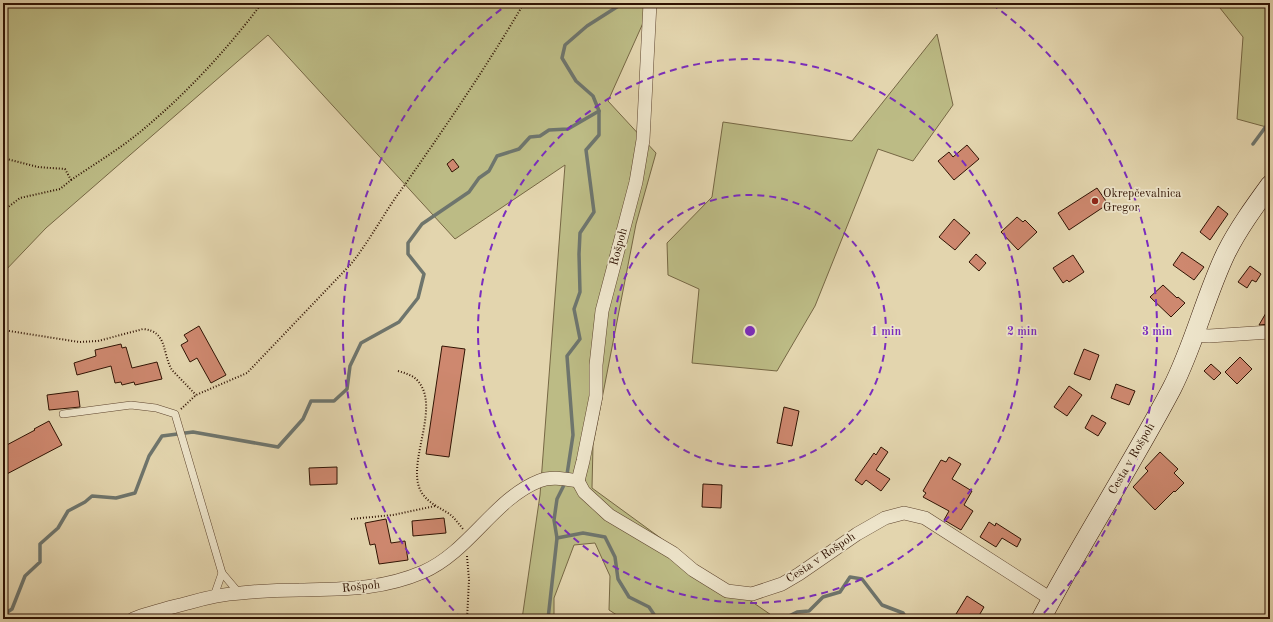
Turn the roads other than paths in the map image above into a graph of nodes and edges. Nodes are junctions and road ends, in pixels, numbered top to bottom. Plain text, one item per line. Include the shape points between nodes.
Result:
1 (650, 3) edge
2 (1270, 185) edge
3 (1270, 332) edge
4 (1194, 335) junction
5 (63, 414) dead end
6 (568, 480) junction
7 (222, 573) junction
8 (239, 593) junction
9 (214, 596) junction
10 (1051, 600) junction
11 (133, 619) edge
12 (1041, 619) edge

1 - 6 street, Rošpoh via 643,140 636,182 602,311 596,366 596,396 583,461
2 - 4 street, Cesta v Rošpoh via 1226,252
3 - 4 street
4 - 10 street, Cesta v Rošpoh via 1173,386
5 - 7 lane via 131,405 176,414
6 - 8 street, Rošpoh via 540,480 520,492 439,563 406,578 384,585 355,589
6 - 10 street, Cesta v Rošpoh via 609,515 673,553 693,570 727,591 752,594 782,584 857,534 885,518 904,513 925,518
7 - 8 lane
7 - 9 lane
8 - 9 street, Rošpoh
9 - 11 street, Rošpoh via 150,612
10 - 12 street, Cesta v Rošpoh

